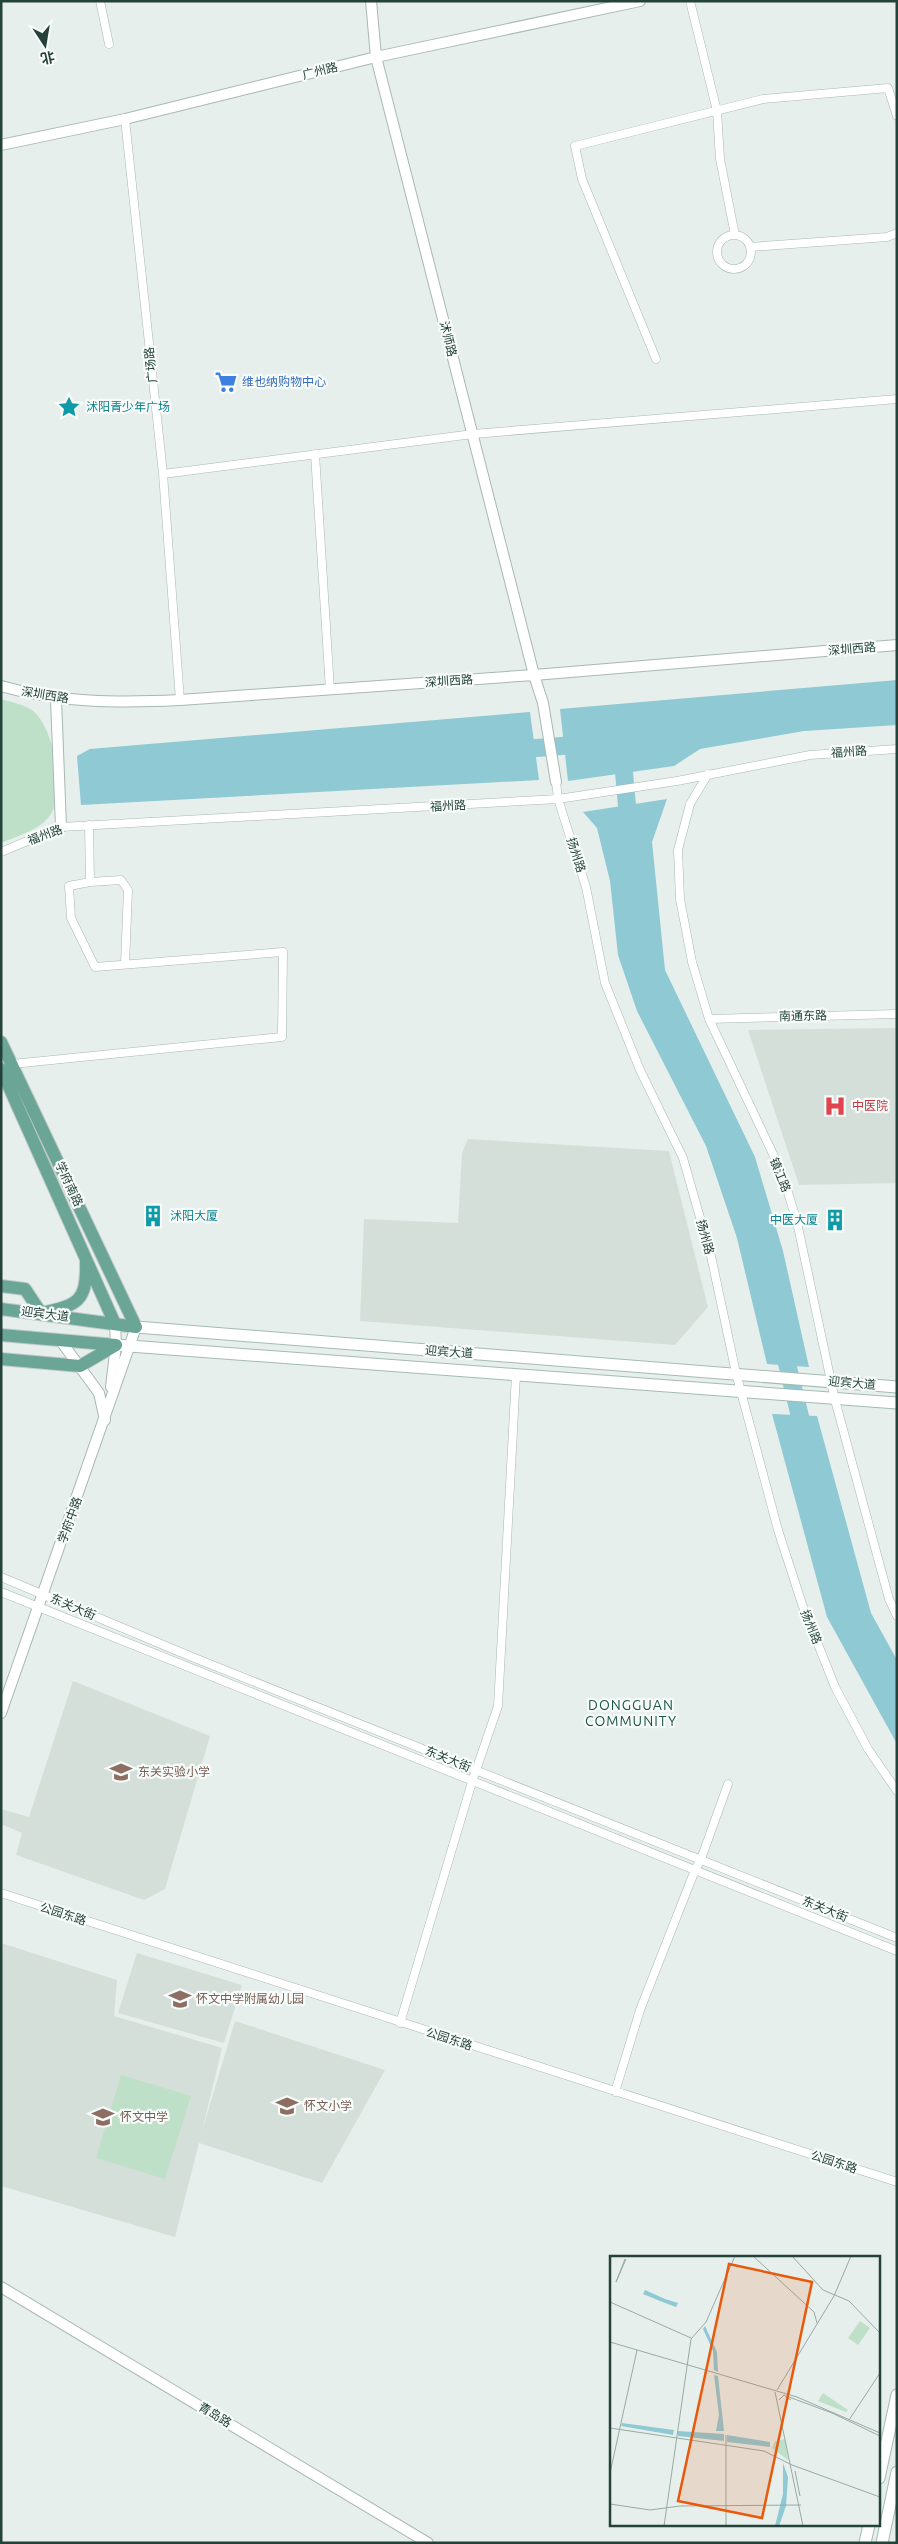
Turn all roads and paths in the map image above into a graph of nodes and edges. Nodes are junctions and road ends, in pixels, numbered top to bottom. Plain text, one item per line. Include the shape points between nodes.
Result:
1 (100, 1) edge
2 (371, 1) edge
3 (640, 1) edge
4 (690, 1) edge
5 (109, 44) dead end
6 (376, 57) junction
7 (716, 111) junction
8 (897, 116) edge
9 (125, 119) junction
10 (1, 145) edge
11 (897, 232) edge
12 (735, 235) junction
13 (750, 247) junction
14 (656, 359) dead end
15 (897, 399) edge
16 (472, 434) junction
17 (315, 454) junction
18 (163, 474) junction
19 (897, 645) edge
20 (534, 675) junction
21 (1, 686) edge
22 (330, 690) junction
23 (56, 699) junction
24 (180, 700) junction
25 (897, 749) edge
26 (708, 774) junction
27 (556, 782) joint
28 (558, 799) junction
29 (89, 825) junction
30 (61, 827) junction
31 (1, 852) edge
32 (90, 882) junction
33 (125, 964) junction
34 (897, 1014) edge
35 (709, 1019) junction
36 (1, 1042) edge
37 (6, 1067) edge
38 (86, 1255) junction
39 (1, 1286) edge
40 (1, 1309) edge
41 (41, 1313) junction
42 (115, 1324) junction
43 (136, 1327) junction
44 (1, 1335) edge
45 (60, 1340) junction
46 (116, 1345) junction
47 (130, 1346) junction
48 (1, 1359) edge
49 (80, 1366) junction
50 (736, 1373) junction
51 (516, 1375) junction
52 (832, 1381) junction
53 (897, 1387) edge
54 (741, 1392) junction
55 (835, 1400) junction
56 (897, 1403) edge
57 (105, 1420) junction
58 (1, 1577) edge
59 (1, 1592) edge
60 (43, 1594) junction
61 (39, 1606) junction
62 (897, 1616) edge
63 (1, 1713) edge
64 (476, 1770) junction
65 (472, 1782) junction
66 (728, 1784) dead end
67 (897, 1791) edge
68 (701, 1859) junction
69 (694, 1870) junction
70 (1, 1894) edge
71 (897, 1938) edge
72 (897, 1951) edge
73 (400, 2023) junction
74 (615, 2092) junction
75 (897, 2182) edge
76 (1, 2288) edge
77 (897, 2395) edge
78 (897, 2472) edge
79 (880, 2473) edge
80 (869, 2526) edge
81 (428, 2543) edge
82 (865, 2543) edge
83 (882, 2543) edge

1 - 5 street
2 - 6 street, 沭师路
3 - 6 street, 广州路
4 - 7 street
6 - 9 street, 广州路
6 - 16 street, 沭师路
7 - 8 street via 763,99 888,88
7 - 12 street via 720,159
7 - 14 street via 575,146 582,179
9 - 10 street, 广州路
9 - 18 street, 广场路
11 - 13 street via 887,237
12 - 13 street
12 - 13 street via 724,238 717,247 721,264 731,269 742,267 750,258
15 - 16 street
16 - 17 street
16 - 20 street, 沭师路
17 - 18 street
17 - 22 street
18 - 24 street, 广场路
19 - 20 street, 深圳西路
20 - 22 street, 深圳西路
20 - 27 street, 扬州路 via 543,703
21 - 23 street, 深圳西路
22 - 24 street, 深圳西路
23 - 24 street, 深圳西路 via 123,703
23 - 30 street
25 - 26 street, 福州路 via 810,755
26 - 28 street, 福州路
26 - 35 street, 镇江路 via 690,804 678,850 680,899 692,962
27 - 28 street, 扬州路
28 - 29 street, 福州路
28 - 50 street, 扬州路 via 586,887 605,983 640,1070 683,1158 711,1256
29 - 30 street, 福州路
29 - 32 street
30 - 31 street, 福州路
32 - 33 street via 121,880 128,890
32 - 33 street via 69,886 71,918 95,967
33 - 37 street via 283,952 282,1037
34 - 35 street, 南通东路
35 - 52 street, 镇江路 via 782,1173 804,1250
36 - 37 main road, 学府南路
37 - 38 main road, 学府南路
37 - 43 main road, 学府南路
38 - 41 main road via 87,1284 78,1301
38 - 42 main road, 学府南路
39 - 41 main road via 25,1289
40 - 41 main road, 迎宾大道
41 - 42 main road, 迎宾大道
42 - 43 main road, 迎宾大道
42 - 46 street
43 - 47 street, 学府中路
43 - 50 main road, 迎宾大道
44 - 45 main road, 迎宾大道
45 - 46 main road, 迎宾大道
45 - 49 street
46 - 47 main road, 迎宾大道
46 - 49 main road
46 - 57 street
47 - 51 main road, 迎宾大道
47 - 57 street, 学府中路
48 - 49 main road
49 - 57 street via 99,1393
50 - 52 main road, 迎宾大道
50 - 54 street, 扬州路
51 - 54 main road, 迎宾大道
51 - 64 street via 499,1700
52 - 53 main road, 迎宾大道
52 - 55 street, 镇江路
54 - 55 main road, 迎宾大道
54 - 67 street, 扬州路 via 778,1530 809,1622 835,1688 868,1749
55 - 56 main road, 迎宾大道
55 - 62 street, 镇江路 via 871,1535
57 - 60 street, 学府中路
58 - 60 street, 东关大街
59 - 61 street, 东关大街
60 - 61 street, 学府中路
60 - 64 street, 东关大街
61 - 63 street, 学府中路
61 - 65 street, 东关大街
64 - 65 street
64 - 68 street, 东关大街
65 - 69 street, 东关大街
65 - 73 street
66 - 68 street
68 - 69 street
68 - 71 street, 东关大街
69 - 72 street, 东关大街
69 - 74 street via 640,2010
70 - 73 street, 公园东路
73 - 74 street, 公园东路
74 - 75 street, 公园东路
76 - 81 street, 青岛路
77 - 79 main road
78 - 83 main road
80 - 82 main road

